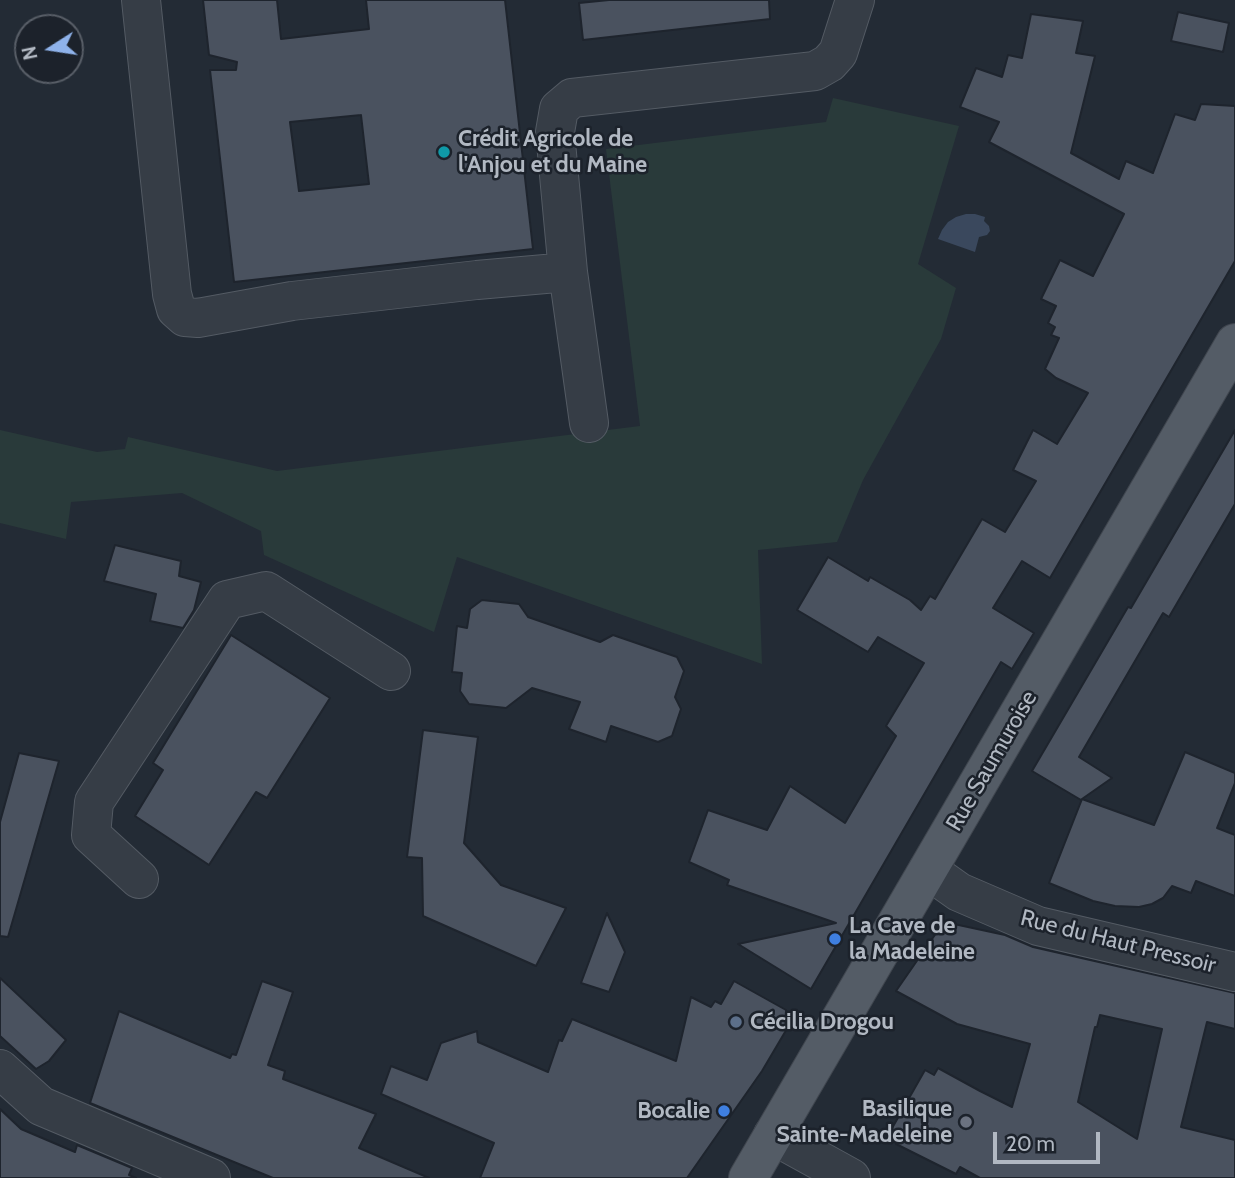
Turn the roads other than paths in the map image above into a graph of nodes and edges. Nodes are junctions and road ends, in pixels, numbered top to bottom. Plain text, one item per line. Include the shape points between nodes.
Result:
1 (141, 0) edge
2 (855, 0) edge
3 (568, 272) junction
4 (1235, 343) edge
5 (589, 423) dead end
6 (391, 671) dead end
7 (928, 870) junction
8 (139, 879) dead end
9 (1235, 972) edge
10 (0, 1069) edge
11 (773, 1135) junction
12 (211, 1178) edge
13 (748, 1178) edge
14 (851, 1178) edge

1 - 3 street via 172,294 176,309 185,317
2 - 3 street via 838,52 815,71 572,98 559,108 555,132
3 - 5 street
4 - 7 main road, Rue Saumuroise
6 - 8 street via 267,591 227,600 94,802 91,835
7 - 9 street, Rue du Haut Pressoir via 959,892 1038,926
7 - 11 main road, Rue Saumuroise
10 - 12 street via 41,1106
11 - 13 main road, Rue Saumuroise
11 - 14 street

